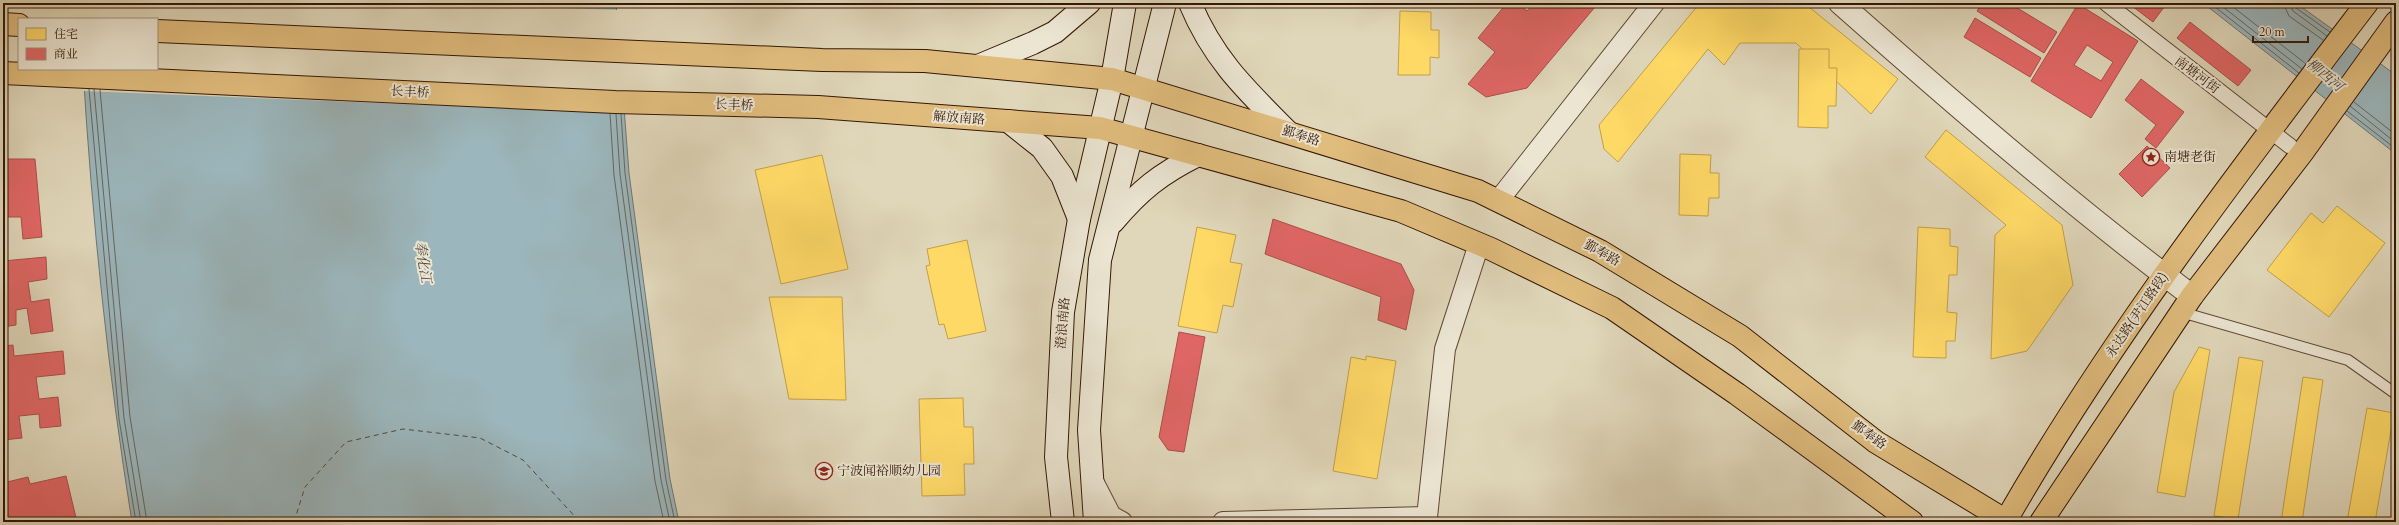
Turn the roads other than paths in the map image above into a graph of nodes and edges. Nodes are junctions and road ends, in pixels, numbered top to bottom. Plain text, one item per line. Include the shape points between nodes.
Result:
1 (1089, 3) edge
2 (1125, 3) edge
3 (1165, 3) edge
4 (1190, 3) edge
5 (1654, 3) edge
6 (1840, 3) edge
7 (2106, 3) edge
8 (2367, 3) edge
9 (2396, 22) edge
10 (3, 24) edge
11 (18, 25) edge
12 (158, 31) edge
13 (978, 66) junction
14 (3, 73) edge
15 (1112, 79) junction
16 (1144, 89) junction
17 (818, 108) joint
18 (1008, 121) junction
19 (2276, 123) junction
20 (1100, 128) junction
21 (1288, 132) junction
22 (1133, 137) junction
23 (2296, 149) junction
24 (1198, 155) junction
25 (1498, 201) junction
26 (1079, 219) junction
27 (1109, 226) junction
28 (1479, 244) junction
29 (2163, 274) junction
30 (2186, 304) junction
31 (2396, 394) edge
32 (1092, 481) junction
33 (1427, 519) edge
34 (1063, 522) edge
35 (1095, 522) edge
36 (1122, 522) edge
37 (1224, 522) edge
38 (1912, 522) edge
39 (2007, 522) edge
40 (2041, 522) edge

1 - 13 main road via 1055,32
2 - 15 main road
3 - 16 main road
4 - 21 main road via 1201,30 1236,79
5 - 25 street
6 - 29 main road via 1977,124
7 - 19 street, 南塘河街
8 - 19 main road, 永达路(尹江路段)
9 - 23 main road
10 - 11 main road
12 - 13 main road, 鄞奉路 via 822,60 925,61
13 - 15 main road, 鄞奉路
14 - 17 main road, 长丰桥 via 615,102
15 - 16 main road, 鄞奉路
15 - 20 main road
16 - 21 main road, 鄞奉路
16 - 22 main road
17 - 18 main road, 解放南路
18 - 20 main road, 解放南路
18 - 26 main road via 1042,148 1062,176
19 - 23 street, 南塘河街
19 - 29 main road, 永达路(尹江路段)
20 - 22 main road
20 - 26 main road, 澄浪南路
21 - 25 main road, 鄞奉路 via 1478,191
22 - 24 main road
22 - 27 main road
23 - 30 main road
24 - 27 main road via 1174,167 1138,193
24 - 28 main road via 1401,211
25 - 39 main road, 鄞奉路 via 1600,251 1740,336 1876,442
26 - 34 main road, 澄浪南路 via 1062,312 1056,457
27 - 32 main road via 1100,260 1089,430
28 - 33 street via 1446,349
28 - 38 main road via 1612,308 1737,394
29 - 30 main road
29 - 39 main road, 永达路(尹江路段) via 2037,467
30 - 31 lane via 2348,360
30 - 40 main road
32 - 35 main road
32 - 36 street via 1111,516
33 - 37 street

